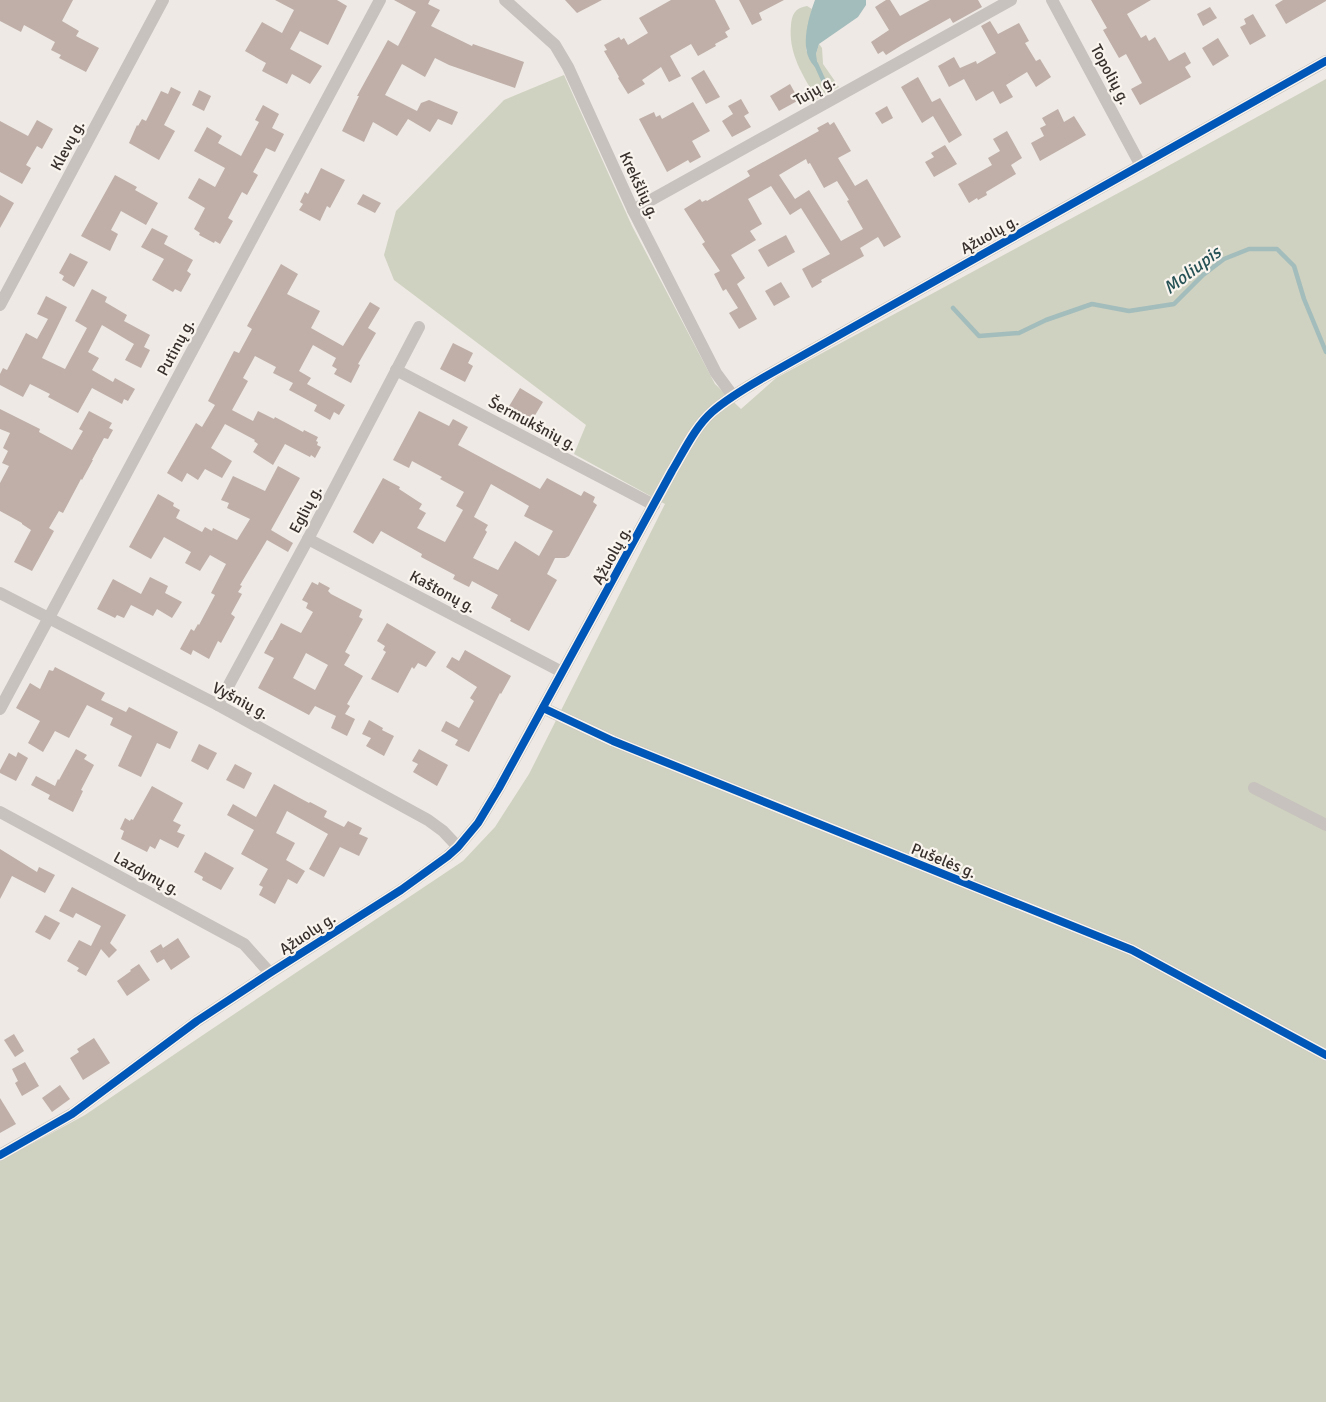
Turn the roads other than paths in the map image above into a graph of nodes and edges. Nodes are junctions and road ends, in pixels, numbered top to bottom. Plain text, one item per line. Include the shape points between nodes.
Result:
1 (163, 0) edge
2 (380, 0) edge
3 (505, 0) edge
4 (1011, 0) edge
5 (1052, 0) edge
6 (1326, 61) edge
7 (1140, 164) junction
8 (633, 210) junction
9 (0, 305) edge
10 (419, 327) dead end
11 (396, 370) junction
12 (733, 396) junction
13 (654, 505) junction
14 (308, 539) junction
15 (0, 592) edge
16 (48, 618) junction
17 (562, 672) junction
18 (218, 705) junction
19 (543, 708) junction
20 (0, 709) edge
21 (1254, 788) dead end
22 (0, 812) edge
23 (1326, 825) edge
24 (458, 847) junction
25 (270, 973) junction
26 (1326, 1055) edge
27 (0, 1155) edge

1 - 9 street, Klevų g.
2 - 16 street, Putinų g.
3 - 8 street, Krekšlių g. via 555,45
4 - 8 street, Tujų g.
5 - 7 street, Topolių g.
6 - 7 street, Ąžuolų g.
7 - 12 street, Ąžuolų g.
8 - 12 street, Krekšlių g. via 716,373
10 - 11 street, Eglių g.
11 - 13 street, Šermukšnių g.
11 - 14 street, Eglių g.
12 - 13 street, Ąžuolų g. via 711,412
13 - 17 street, Ąžuolų g.
14 - 17 street, Kaštonų g.
14 - 18 street, Eglių g.
15 - 16 street, Vyšnių g.
16 - 18 street, Vyšnių g.
16 - 20 street, Putinų g.
17 - 19 street, Ąžuolų g.
18 - 24 street, Vyšnių g. via 428,820
19 - 24 street, Ąžuolų g. via 478,823
19 - 26 street, Pušelės g. via 613,741 1132,950
21 - 23 street
22 - 25 street, Lazdynų g. via 244,945
24 - 25 street, Ąžuolų g. via 401,890
25 - 27 street, Ąžuolų g. via 72,1114

